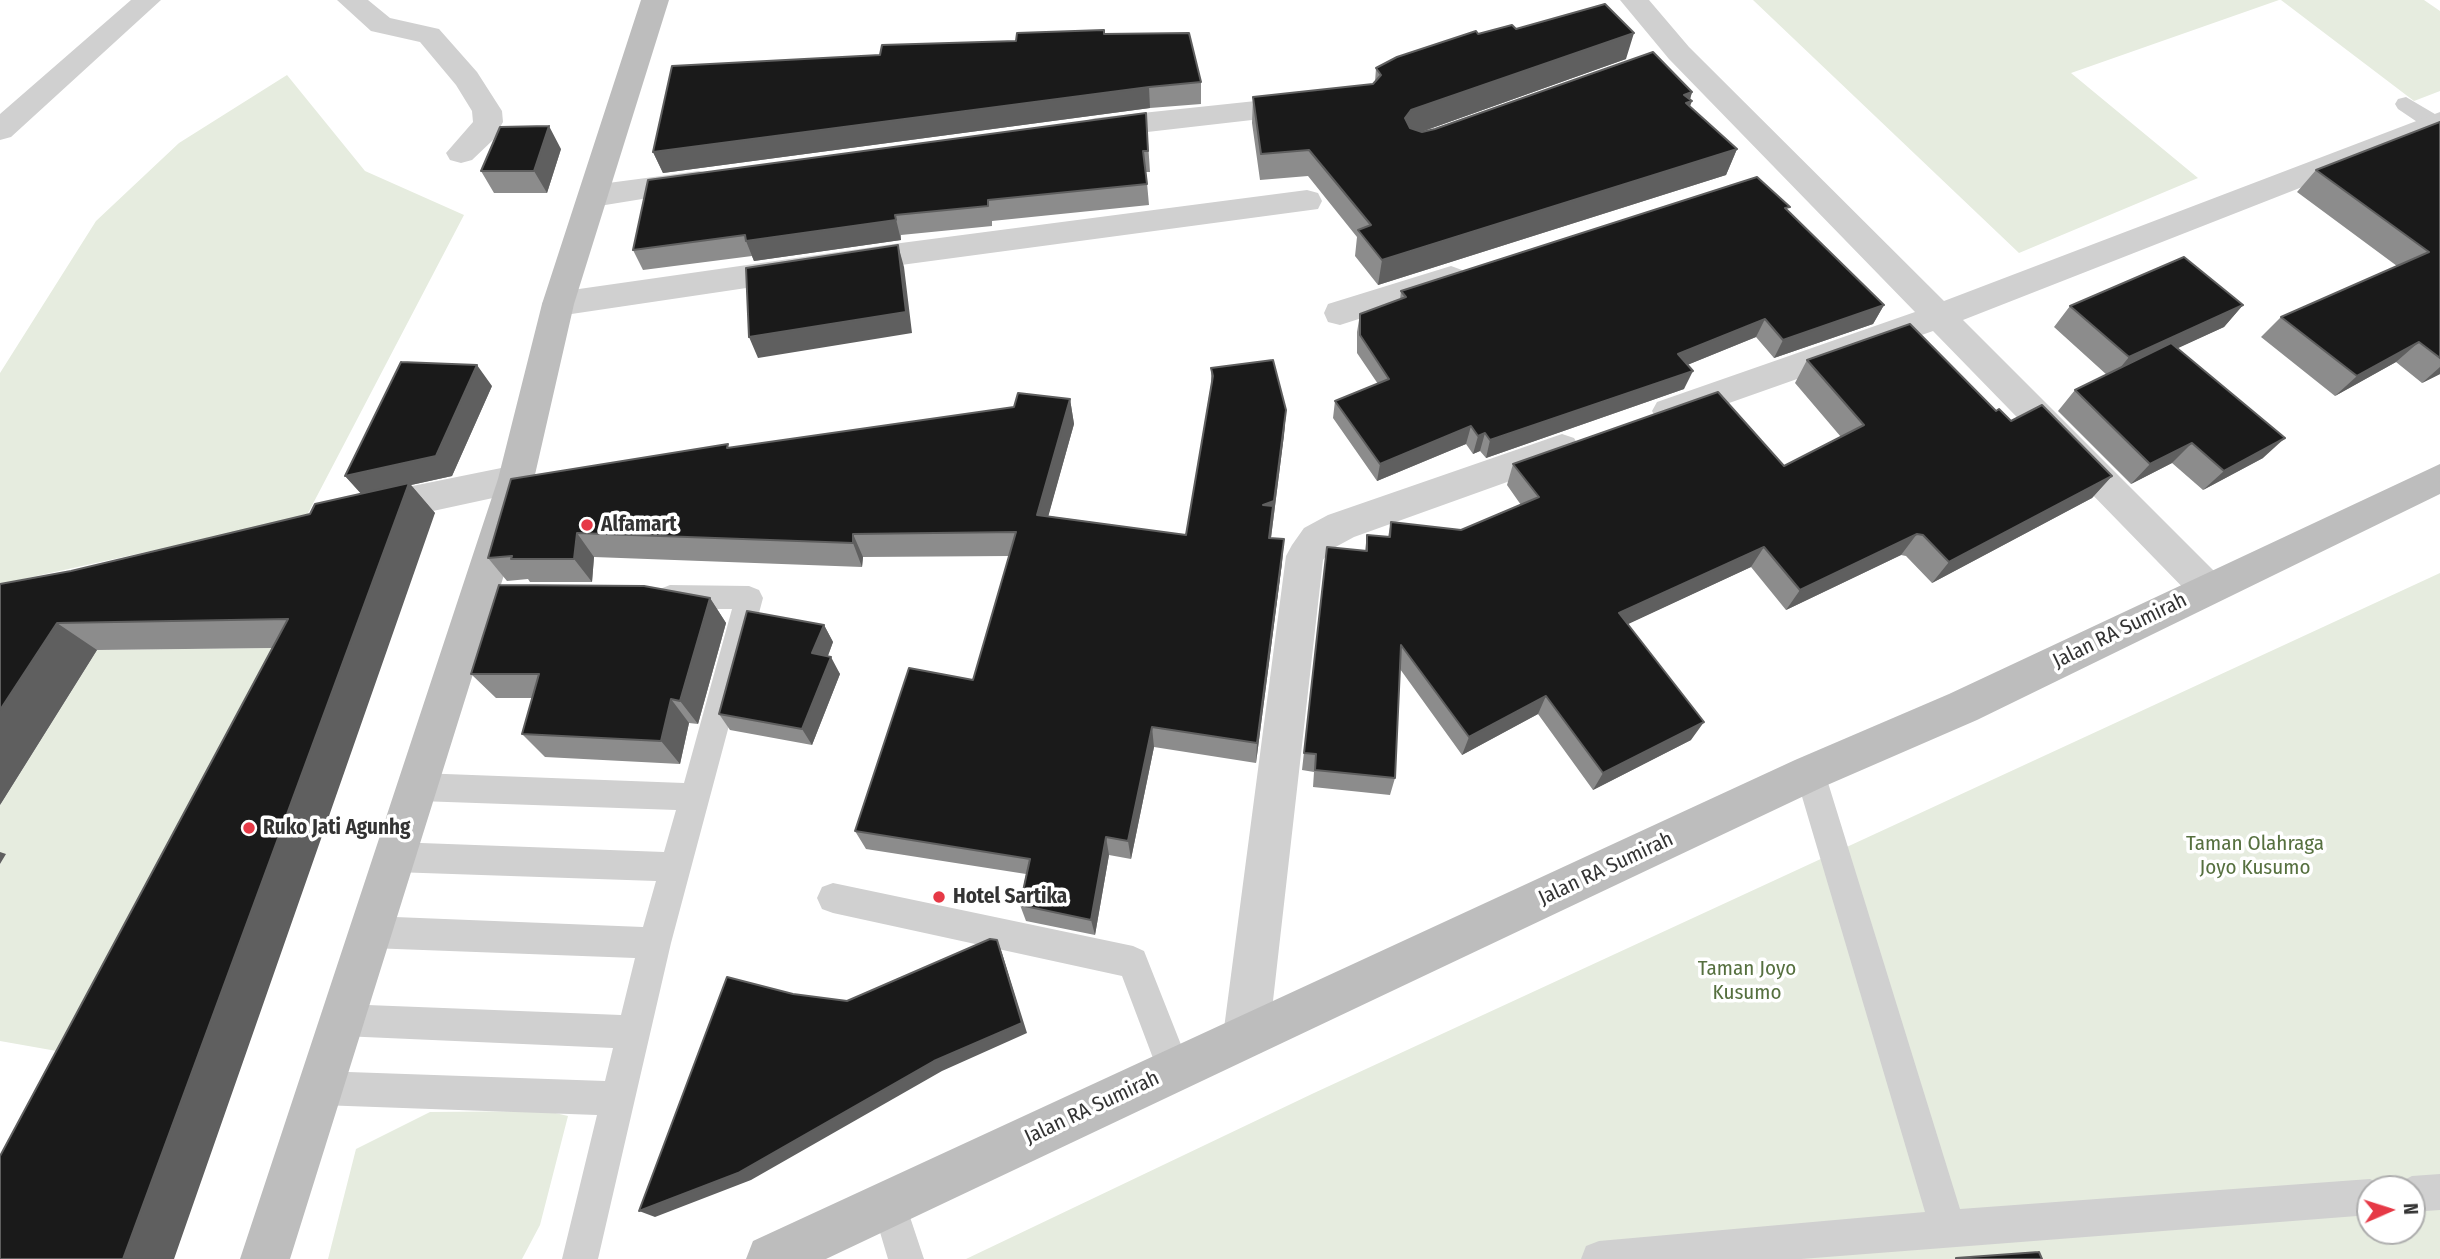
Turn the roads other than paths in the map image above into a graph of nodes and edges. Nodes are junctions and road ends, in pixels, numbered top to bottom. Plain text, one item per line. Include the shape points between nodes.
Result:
1 (147, 0) edge
2 (351, 0) edge
3 (655, 0) edge
4 (1634, 0) edge
5 (1334, 103) edge
6 (2406, 104) dead end
7 (2438, 124) edge
8 (0, 130) edge
9 (1069, 132) edge
10 (461, 153) dead end
11 (729, 177) edge
12 (593, 195) junction
13 (1307, 201) dead end
14 (1473, 271) edge
15 (558, 304) junction
16 (1340, 313) dead end
17 (1940, 317) junction
18 (1640, 421) edge
19 (1588, 439) edge
20 (516, 479) junction
21 (2439, 480) edge
22 (346, 515) edge
23 (2208, 589) junction
24 (641, 597) edge
25 (1810, 773) junction
26 (419, 788) junction
27 (695, 797) junction
28 (394, 857) junction
29 (676, 867) junction
30 (833, 898) dead end
31 (370, 932) junction
32 (655, 943) junction
33 (342, 1020) junction
34 (634, 1032) junction
35 (1246, 1036) junction
36 (1174, 1070) junction
37 (320, 1087) junction
38 (619, 1099) junction
39 (2356, 1198) edge
40 (889, 1202) junction
41 (1948, 1228) junction
42 (265, 1259) edge
43 (580, 1259) edge
44 (771, 1259) edge
45 (906, 1259) edge
46 (1599, 1259) edge

1 - 8 street
2 - 10 street via 381,25 429,35 467,79 487,111 488,122
3 - 12 main road
4 - 17 street via 1666,58 1780,172
5 - 9 street
6 - 7 lane
7 - 17 street
11 - 12 street
12 - 15 main road
13 - 15 street
14 - 16 street
15 - 20 main road
17 - 18 street
17 - 23 street
19 - 35 street via 1341,526 1317,539 1305,556
20 - 22 street
20 - 26 main road via 492,596
21 - 23 main road, Jalan RA Sumirah
23 - 25 main road, Jalan RA Sumirah via 1963,708
24 - 27 lane via 749,598
25 - 35 main road, Jalan RA Sumirah
25 - 41 lane
26 - 27 lane
26 - 28 main road
27 - 29 lane
28 - 29 lane
28 - 31 main road
29 - 32 lane
30 - 36 lane via 1133,962
31 - 32 lane
31 - 33 main road
32 - 34 lane
33 - 34 lane
33 - 37 main road
34 - 38 lane
35 - 36 main road, Jalan RA Sumirah
36 - 40 main road, Jalan RA Sumirah
37 - 38 lane
37 - 42 main road
38 - 43 lane
39 - 41 lane
40 - 44 main road, Jalan RA Sumirah
40 - 45 lane
41 - 46 lane

